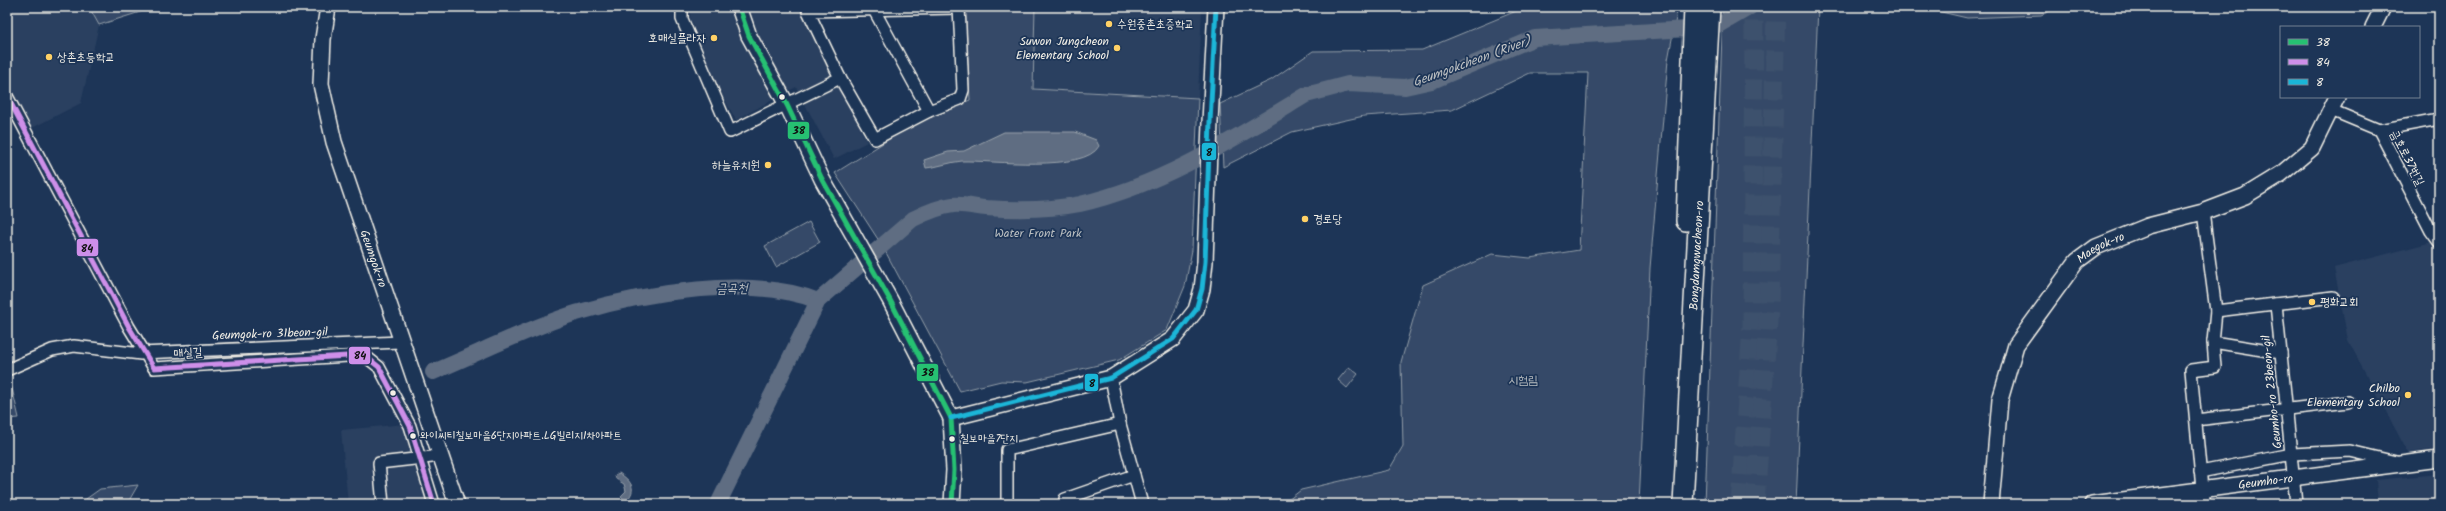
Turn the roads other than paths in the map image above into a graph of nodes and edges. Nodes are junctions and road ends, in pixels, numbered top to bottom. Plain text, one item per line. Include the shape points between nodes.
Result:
1 (328, 7) edge
2 (682, 7) edge
3 (739, 7) edge
4 (959, 7) edge
5 (1216, 7) edge
6 (1694, 7) edge
7 (1710, 7) edge
8 (2383, 7) edge
9 (808, 9) edge
10 (874, 10) junction
11 (2374, 26) edge
12 (840, 78) junction
13 (1698, 83) junction
14 (7, 96) edge
15 (2334, 104) edge
16 (787, 105) junction
17 (7, 106) edge
18 (929, 111) junction
19 (2439, 119) edge
20 (2379, 130) junction
21 (2203, 212) junction
22 (2439, 242) edge
23 (2333, 297) dead end
24 (2276, 304) junction
25 (2216, 311) junction
26 (400, 342) junction
27 (2213, 342) junction
28 (2281, 353) junction
29 (143, 354) junction
30 (7, 370) edge
31 (1111, 378) junction
32 (2348, 402) dead end
33 (2288, 410) junction
34 (951, 418) junction
35 (2196, 420) junction
36 (1120, 424) junction
37 (2292, 454) junction
38 (442, 456) junction
39 (420, 458) junction
40 (2439, 458) edge
41 (2404, 464) junction
42 (2200, 472) junction
43 (1134, 475) junction
44 (2295, 477) junction
45 (2202, 489) junction
46 (2159, 499) edge
47 (383, 504) edge
48 (434, 504) edge
49 (456, 504) edge
50 (952, 504) edge
51 (1007, 504) edge
52 (1065, 504) edge
53 (1142, 504) edge
54 (1670, 504) edge
55 (1683, 504) edge
56 (1991, 504) edge
57 (2092, 504) edge
58 (2205, 504) edge
59 (2296, 504) edge

1 - 26 street, Geumgok-ro via 323,39 323,92 334,142
2 - 16 street via 682,19 730,132
3 - 16 street via 749,36
4 - 10 street
4 - 18 street via 963,90 960,99
5 - 31 street via 1202,289 1196,310 1173,339
6 - 13 highway, Bongdamgwacheon-ro
7 - 13 highway, Bongdamgwacheon-ro
8 - 11 street
9 - 10 street
9 - 12 street
10 - 18 street
12 - 16 street
12 - 18 street via 875,139
13 - 54 highway, Bongdamgwacheon-ro via 1684,263
13 - 55 highway, Bongdamgwacheon-ro
14 - 29 street, 매실길
15 - 20 street, 금호로37번길
15 - 21 street, Maegok-ro via 2312,148 2282,174 2246,196
16 - 34 street via 822,179 890,300
17 - 29 street
19 - 20 street
20 - 22 street, 금호로37번길
21 - 25 street
21 - 56 street, Maegok-ro via 2148,226 2096,246 2078,260 2016,345 2000,400
23 - 24 street
24 - 25 street
24 - 28 street, Geumho-ro 23beon-gil
25 - 27 street
26 - 29 street, Geumgok-ro 31beon-gil via 200,349
26 - 38 street, Geumgok-ro
27 - 28 street
27 - 35 street via 2215,367 2191,370
28 - 33 street, Geumho-ro 23beon-gil
29 - 30 street, Geumgok-ro 31beon-gil via 74,346 52,350
29 - 39 street, 매실길 via 154,368 364,355 380,367 410,426
31 - 34 street
31 - 36 street
32 - 33 street
33 - 35 street
33 - 37 street, Geumho-ro 23beon-gil
34 - 50 street via 954,470
35 - 42 street
36 - 43 street
36 - 51 street via 1007,450
37 - 41 street via 2350,450
37 - 42 street
37 - 44 street, Geumho-ro 23beon-gil
38 - 39 street
38 - 49 street, Geumgok-ro
39 - 47 street via 379,463
39 - 48 street, 매실길
40 - 41 street, Geumho-ro
41 - 44 street, Geumho-ro
42 - 45 street
43 - 52 street via 1066,499
43 - 53 street
44 - 45 street, Geumho-ro
44 - 59 street, Geumho-ro 23beon-gil
45 - 46 street, Geumho-ro
45 - 58 street
46 - 57 street, Geumho-ro

